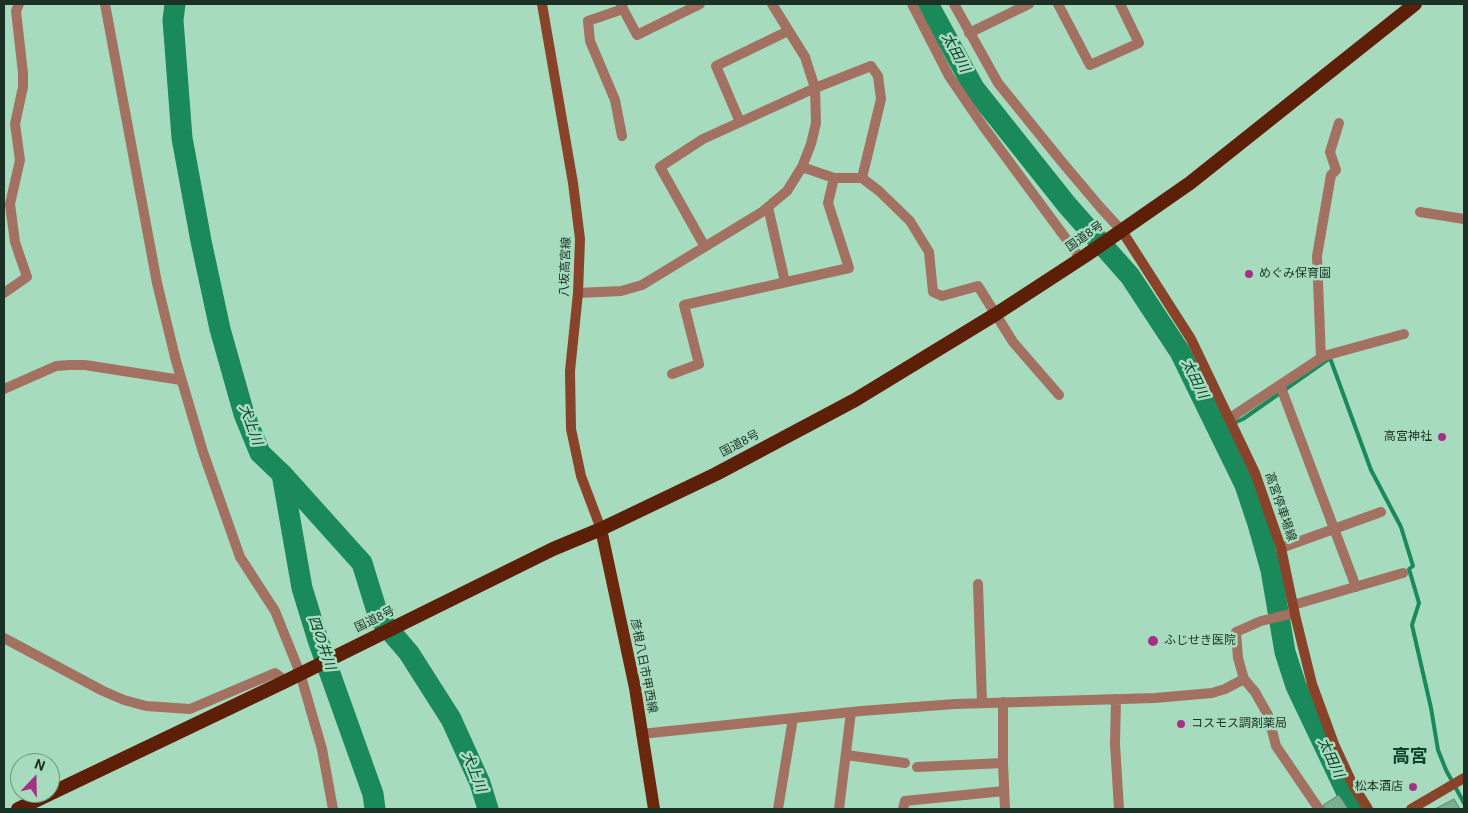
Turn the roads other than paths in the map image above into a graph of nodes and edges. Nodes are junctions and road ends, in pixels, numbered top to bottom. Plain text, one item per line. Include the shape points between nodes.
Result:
1 (19, 4) edge
2 (105, 4) edge
3 (542, 4) edge
4 (700, 4) edge
5 (772, 4) edge
6 (912, 4) edge
7 (954, 4) edge
8 (1029, 4) edge
9 (1058, 4) edge
10 (1415, 4) edge
11 (1123, 5) edge
12 (623, 6) edge
13 (788, 31) junction
14 (969, 33) junction
15 (815, 88) junction
16 (740, 122) junction
17 (1339, 123) dead end
18 (622, 136) dead end
19 (802, 167) junction
20 (834, 178) junction
21 (862, 178) junction
22 (768, 207) junction
23 (1420, 212) dead end
24 (1464, 219) edge
25 (1118, 233) junction
26 (15, 242) junction
27 (4, 244) edge
28 (705, 247) junction
29 (1083, 258) junction
30 (785, 282) junction
31 (4, 293) edge
32 (578, 293) junction
33 (996, 314) junction
34 (1404, 334) dead end
35 (1321, 358) junction
36 (672, 374) dead end
37 (181, 380) junction
38 (1280, 386) junction
39 (4, 389) edge
40 (1060, 395) dead end
41 (1230, 418) junction
42 (1380, 512) dead end
43 (601, 529) junction
44 (1334, 529) junction
45 (1281, 548) junction
46 (1403, 573) dead end
47 (978, 584) dead end
48 (1356, 587) junction
49 (1292, 611) junction
50 (4, 638) edge
51 (304, 671) junction
52 (1244, 679) junction
53 (286, 681) junction
54 (1116, 699) junction
55 (1002, 702) junction
56 (982, 703) junction
57 (851, 712) junction
58 (793, 718) junction
59 (641, 734) junction
60 (846, 755) junction
61 (905, 763) dead end
62 (1003, 763) junction
63 (918, 767) dead end
64 (1464, 778) edge
65 (1004, 792) junction
66 (18, 809) edge
67 (333, 809) edge
68 (654, 809) edge
69 (778, 809) edge
70 (839, 809) edge
71 (903, 809) edge
72 (1005, 809) edge
73 (1119, 809) edge
74 (1319, 809) edge
75 (1368, 809) edge
76 (1410, 809) edge

1 - 26 street via 16,12 24,73 15,124 20,160 10,204
2 - 37 street via 157,283
3 - 32 main road, 八坂高宮線 via 579,230
4 - 12 street via 638,36
5 - 13 street
6 - 29 street via 949,76
7 - 14 street
8 - 14 street
9 - 11 street via 1090,65 1139,43
10 - 25 highway, 国道8号 via 1190,183
12 - 18 street via 588,21 590,41 615,100
13 - 15 street via 805,57
13 - 16 street via 716,66
14 - 25 street via 998,82
15 - 16 street
15 - 19 street via 816,123
15 - 21 street via 872,66 878,76 880,99
16 - 28 street via 703,139 660,167
17 - 35 street via 1330,152 1336,170 1331,175 1316,256
19 - 20 street
19 - 22 street via 786,191
20 - 21 street
20 - 30 street via 828,202 848,268
21 - 33 street via 910,222 929,252 934,292 942,296 978,286
22 - 28 street
22 - 30 street
23 - 24 street
25 - 29 highway, 国道8号
25 - 41 main road, 高宮停車場線 via 1191,339
26 - 27 street
26 - 31 street via 27,277
28 - 32 street via 642,285 621,291
29 - 33 highway, 国道8号
30 - 36 street via 684,305 698,364
32 - 43 main road, 八坂高宮線 via 570,372 571,429 582,476
33 - 40 street via 1013,342
33 - 43 highway, 国道8号 via 855,400 716,474
34 - 35 street
35 - 38 street
37 - 39 street via 69,365 56,366
37 - 51 street via 240,557 275,611
38 - 41 street
38 - 44 street
41 - 45 main road, 高宮停車場線 via 1255,472
42 - 44 street
43 - 51 highway, 国道8号
43 - 59 main road, 彦根八日市甲西線 via 635,688
44 - 45 street
44 - 48 street
45 - 49 main road, 高宮停車場線
46 - 48 street
47 - 56 street
48 - 49 street
49 - 52 street via 1236,632
49 - 75 main road, 高宮停車場線 via 1328,731
50 - 53 street via 103,691 146,706 190,709 275,673
51 - 53 highway, 国道8号
51 - 67 street
52 - 54 street via 1212,693
52 - 74 street via 1268,715 1276,746
53 - 66 highway, 国道8号
54 - 55 street
54 - 73 street
55 - 56 street
55 - 62 street
56 - 57 street
57 - 58 street
57 - 60 street
58 - 59 street
58 - 69 street
59 - 68 main road, 彦根八日市甲西線
60 - 61 street
60 - 70 street
62 - 63 street
62 - 65 street
64 - 76 main road
65 - 71 street via 905,801
65 - 72 street

